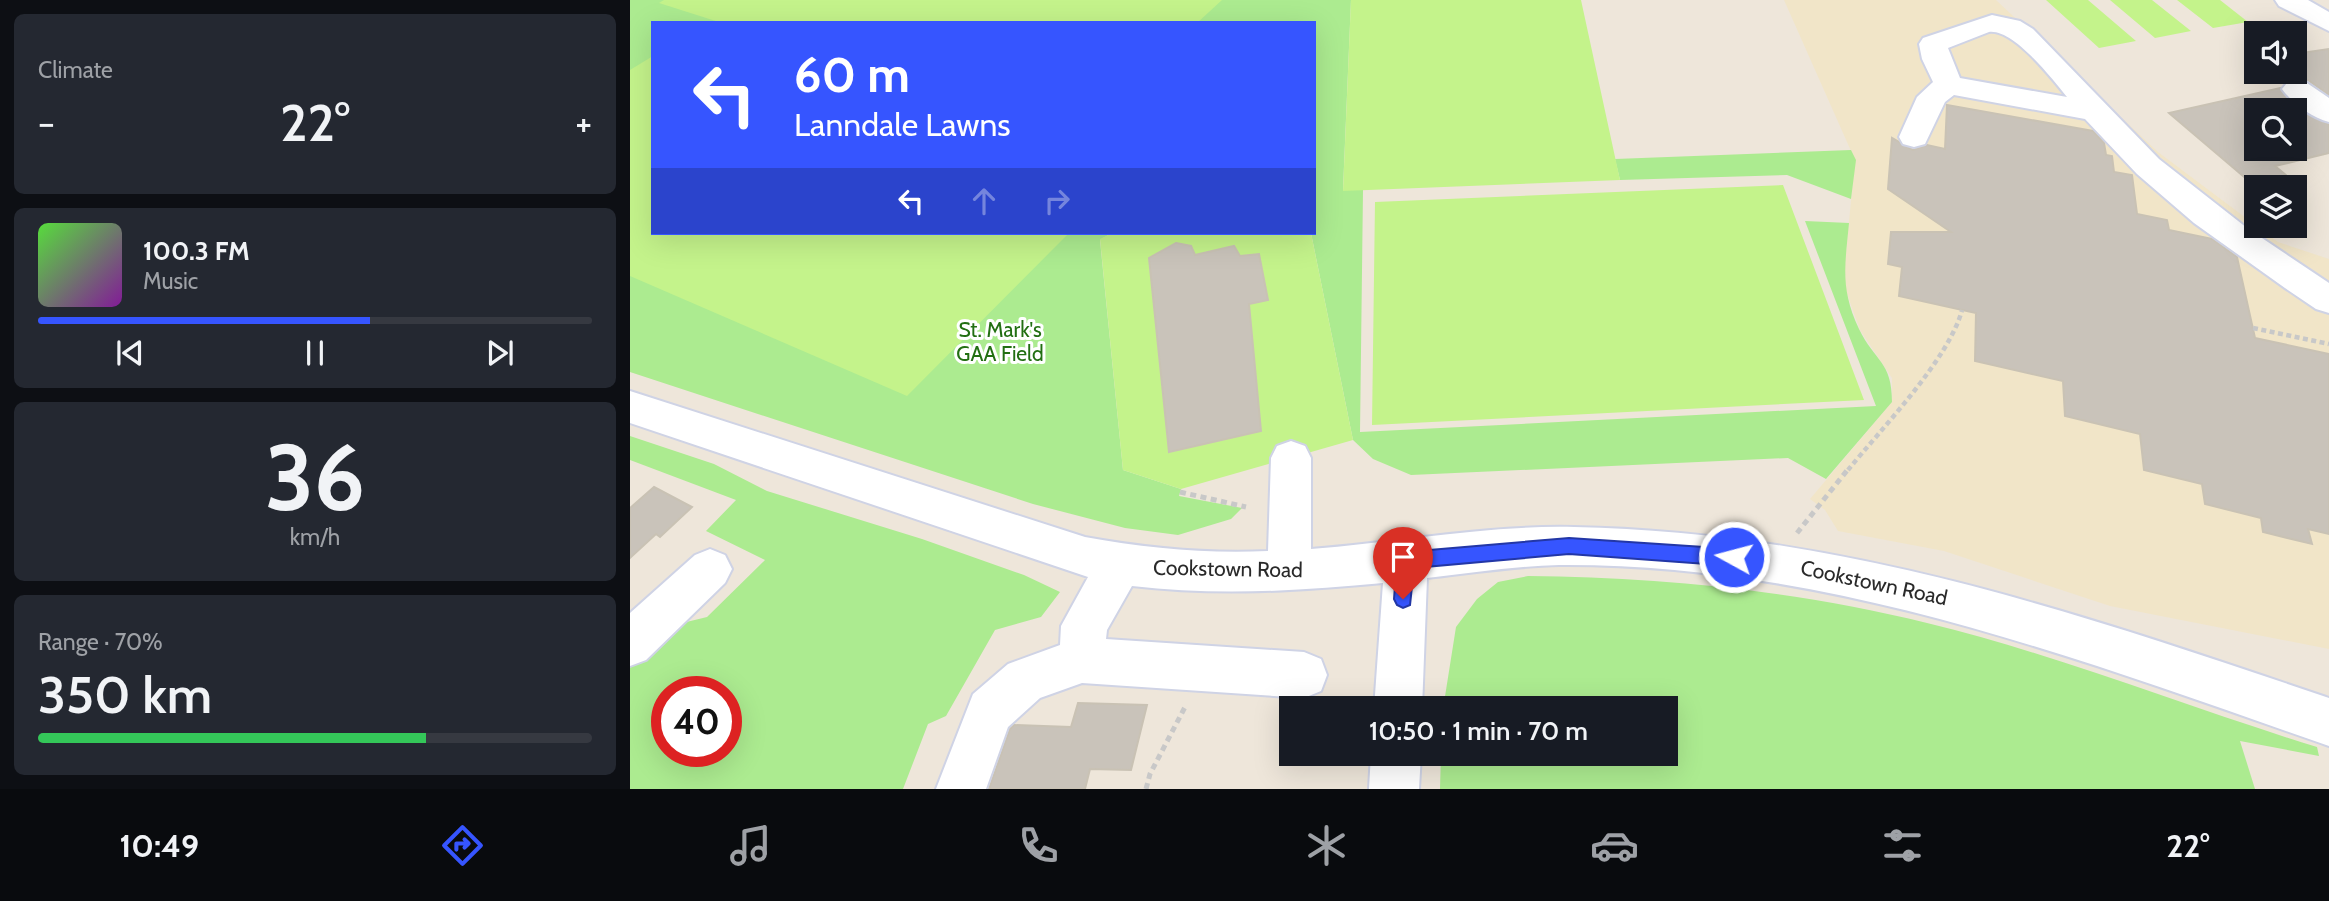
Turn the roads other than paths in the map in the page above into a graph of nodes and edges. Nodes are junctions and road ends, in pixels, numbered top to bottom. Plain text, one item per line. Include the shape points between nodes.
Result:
1 (2288, 0) edge
2 (2329, 23) edge
3 (1949, 84) junction
4 (2297, 89) dead end
5 (2095, 111) junction
6 (2329, 113) edge
7 (1914, 138) dead end
8 (2329, 300) edge
9 (630, 407) edge
10 (1291, 458) dead end
11 (1406, 560) junction
12 (1120, 565) junction
13 (710, 569) dead end
14 (1289, 573) junction
15 (630, 644) edge
16 (1082, 660) junction
17 (1304, 675) dead end
18 (1399, 696) edge
19 (2329, 722) edge
20 (1395, 766) edge
21 (961, 789) edge
22 (1394, 789) edge

1 - 2 street
3 - 5 street
3 - 5 street via 1933,44 1998,23 2014,29 2072,80
3 - 7 street via 1932,97
4 - 6 street
5 - 8 street via 2151,172 2207,218
9 - 12 street, Cookstown Road
10 - 14 street
11 - 14 street, Cookstown Road
11 - 18 street
11 - 19 street, Cookstown Road via 1569,546 1700,553 1799,566 1955,601
12 - 14 street, Cookstown Road via 1207,573
12 - 16 street via 1084,626
13 - 15 street
16 - 17 street
16 - 21 street via 1025,680 990,711
20 - 22 street

